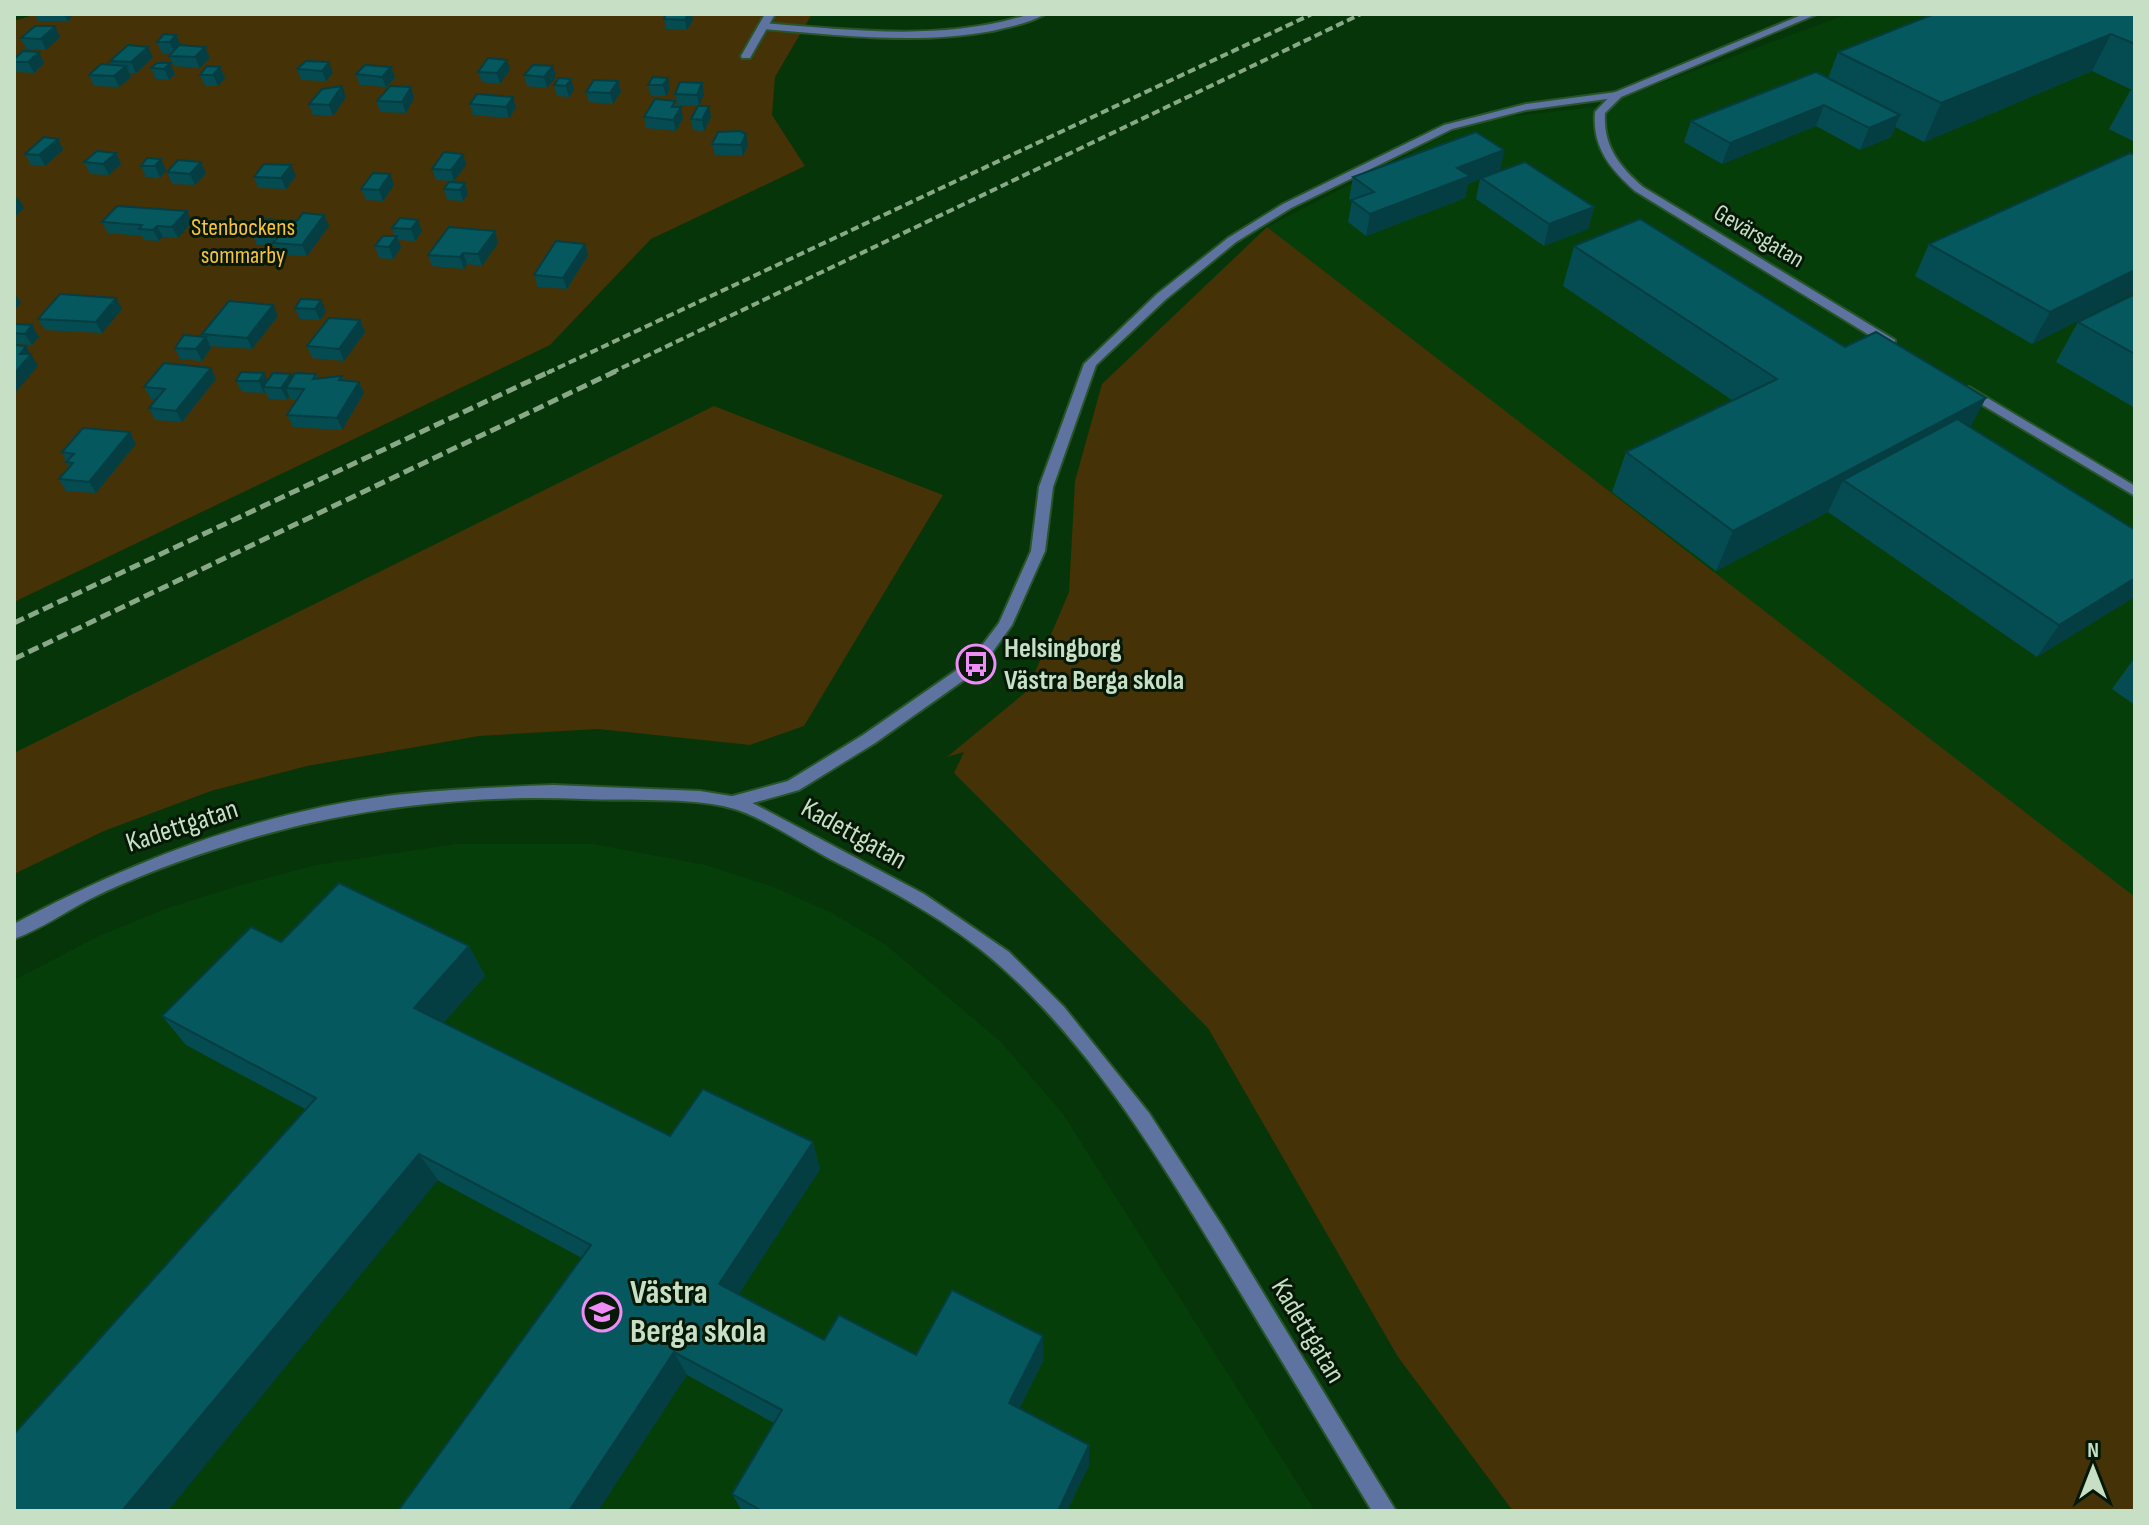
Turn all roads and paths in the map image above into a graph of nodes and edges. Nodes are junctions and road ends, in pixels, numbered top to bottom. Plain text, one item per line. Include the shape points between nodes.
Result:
1 (770, 14) edge
2 (1040, 14) edge
3 (1812, 14) edge
4 (763, 26) junction
5 (746, 56) dead end
6 (1617, 95) junction
7 (1907, 353) edge
8 (1961, 385) edge
9 (2135, 492) edge
10 (735, 802) junction
11 (14, 932) edge
12 (1385, 1511) edge

1 - 4 street
2 - 4 street via 959,35
3 - 6 street
4 - 5 street
6 - 7 street, Gevärsgatan via 1604,106 1599,129 1606,155 1623,176
6 - 10 street via 1526,107 1448,127 1287,206 1232,240 1090,364 1046,487 1038,551 1005,625 976,664 793,786
8 - 9 street
10 - 11 street, Kadettgatan via 579,790 486,790 379,802 206,845 125,873
10 - 12 street, Kadettgatan via 956,925 1022,975 1079,1035 1151,1127

